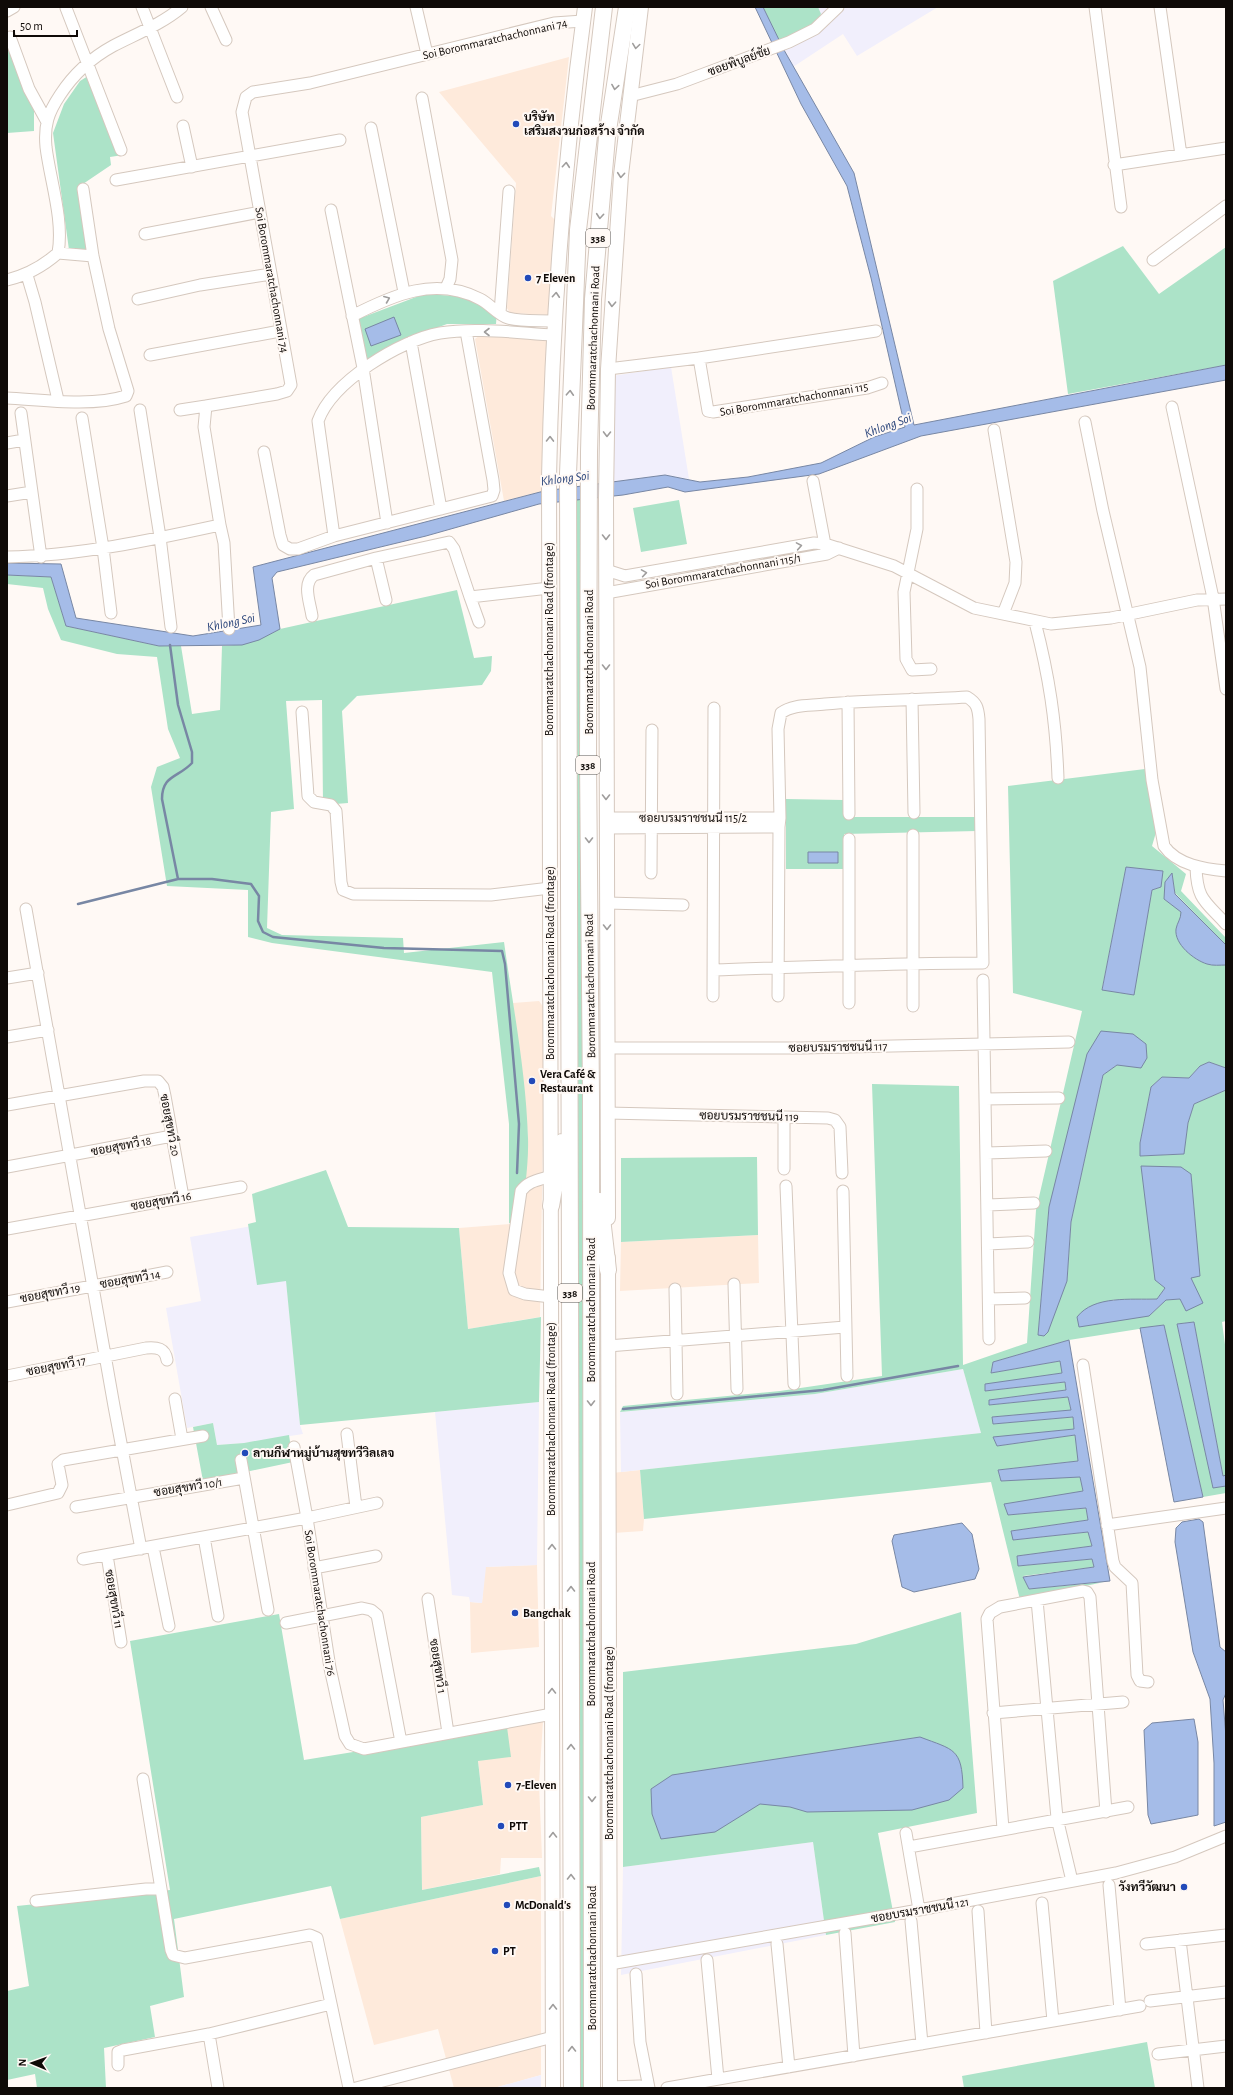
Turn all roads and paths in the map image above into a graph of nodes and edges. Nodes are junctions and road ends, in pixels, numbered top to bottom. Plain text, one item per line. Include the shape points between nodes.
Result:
1 (14, 7) edge
2 (142, 7) edge
3 (182, 7) edge
4 (211, 7) edge
5 (416, 7) edge
6 (585, 7) edge
7 (604, 7) edge
8 (627, 7) edge
9 (641, 7) edge
10 (838, 7) edge
11 (1095, 7) edge
12 (1160, 7) edge
13 (66, 8) edge
14 (7, 11) edge
15 (583, 21) junction
16 (151, 27) junction
17 (10, 37) dead end
18 (226, 40) dead end
19 (427, 54) junction
20 (87, 64) junction
21 (630, 96) junction
22 (177, 97) dead end
23 (422, 98) dead end
24 (46, 120) junction
25 (183, 126) dead end
26 (371, 128) dead end
27 (340, 140) dead end
28 (1226, 148) edge
29 (121, 150) dead end
30 (252, 155) junction
31 (1181, 155) junction
32 (1114, 165) junction
33 (192, 167) junction
34 (116, 180) dead end
35 (83, 189) dead end
36 (509, 191) dead end
37 (1226, 206) edge
38 (1121, 207) dead end
39 (331, 210) dead end
40 (260, 212) junction
41 (144, 234) dead end
42 (58, 253) junction
43 (93, 256) junction
44 (1153, 260) dead end
45 (271, 274) junction
46 (27, 275) junction
47 (7, 280) edge
48 (446, 288) junction
49 (404, 292) junction
50 (138, 299) dead end
51 (352, 316) junction
52 (504, 316) junction
53 (554, 328) junction
54 (280, 331) junction
55 (876, 331) dead end
56 (466, 332) junction
57 (506, 332) junction
58 (411, 342) junction
59 (150, 355) dead end
60 (699, 358) junction
61 (363, 368) junction
62 (608, 369) junction
63 (882, 383) dead end
64 (7, 398) edge
65 (58, 400) junction
66 (206, 406) junction
67 (1172, 407) dead end
68 (140, 410) dead end
69 (180, 410) dead end
70 (20, 413) dead end
71 (82, 418) dead end
72 (1085, 422) dead end
73 (994, 430) dead end
74 (24, 440) junction
75 (7, 443) edge
76 (264, 452) dead end
77 (813, 481) dead end
78 (917, 489) dead end
79 (32, 492) junction
80 (7, 496) edge
81 (441, 510) junction
82 (387, 523) junction
83 (220, 525) junction
84 (334, 536) junction
85 (160, 538) junction
86 (103, 548) junction
87 (826, 549) junction
88 (775, 551) junction
89 (7, 557) edge
90 (41, 557) junction
91 (376, 558) junction
92 (777, 562) junction
93 (714, 567) junction
94 (606, 570) junction
95 (908, 573) junction
96 (625, 576) junction
97 (549, 588) junction
98 (626, 588) junction
99 (606, 593) junction
100 (470, 597) junction
101 (1213, 598) junction
102 (1226, 599) edge
103 (386, 600) dead end
104 (111, 613) dead end
105 (1003, 614) junction
106 (1127, 615) junction
107 (312, 616) dead end
108 (479, 622) dead end
109 (1035, 622) junction
110 (171, 628) dead end
111 (229, 629) dead end
112 (931, 670) dead end
113 (1226, 689) edge
114 (912, 699) junction
115 (848, 702) junction
116 (714, 708) dead end
117 (302, 712) dead end
118 (652, 730) dead end
119 (1058, 778) dead end
120 (914, 813) dead end
121 (849, 814) dead end
122 (606, 823) junction
123 (713, 823) junction
124 (780, 823) junction
125 (651, 824) junction
126 (913, 835) dead end
127 (849, 839) dead end
128 (1196, 867) junction
129 (1226, 871) edge
130 (651, 873) dead end
131 (550, 888) junction
132 (607, 904) junction
133 (683, 904) dead end
134 (26, 909) dead end
135 (1226, 924) edge
136 (913, 963) junction
137 (850, 965) junction
138 (778, 968) junction
139 (714, 970) junction
140 (38, 973) junction
141 (7, 978) edge
142 (983, 980) dead end
143 (713, 996) dead end
144 (778, 996) dead end
145 (849, 1004) dead end
146 (913, 1006) dead end
147 (48, 1030) junction
148 (7, 1037) edge
149 (1069, 1042) dead end
150 (984, 1044) junction
151 (607, 1048) junction
152 (60, 1096) junction
153 (1059, 1098) dead end
154 (985, 1099) junction
155 (569, 1101) junction
156 (7, 1105) edge
157 (591, 1112) junction
158 (607, 1114) junction
159 (784, 1117) junction
160 (172, 1136) junction
161 (1046, 1151) dead end
162 (987, 1153) junction
163 (70, 1155) junction
164 (7, 1167) edge
165 (784, 1169) dead end
166 (842, 1174) dead end
167 (551, 1176) junction
168 (786, 1186) dead end
169 (241, 1187) dead end
170 (843, 1191) dead end
171 (183, 1197) junction
172 (1034, 1203) dead end
173 (988, 1205) junction
174 (551, 1206) junction
175 (80, 1215) junction
176 (7, 1229) edge
177 (1028, 1242) dead end
178 (988, 1244) junction
179 (608, 1270) junction
180 (167, 1272) dead end
181 (734, 1284) dead end
182 (93, 1285) junction
183 (675, 1289) dead end
184 (551, 1297) junction
185 (1025, 1298) dead end
186 (989, 1299) junction
187 (7, 1302) edge
188 (845, 1327) junction
189 (792, 1331) junction
190 (736, 1336) junction
191 (989, 1339) dead end
192 (676, 1341) junction
193 (608, 1346) junction
194 (105, 1356) junction
195 (167, 1360) dead end
196 (1083, 1364) dead end
197 (7, 1376) edge
198 (847, 1376) dead end
199 (794, 1384) dead end
200 (737, 1389) dead end
201 (677, 1394) dead end
202 (174, 1399) dead end
203 (347, 1434) dead end
204 (203, 1436) dead end
205 (182, 1439) junction
206 (294, 1447) dead end
207 (123, 1450) junction
208 (241, 1460) dead end
209 (244, 1478) junction
210 (131, 1497) junction
211 (377, 1503) dead end
212 (7, 1506) edge
213 (76, 1507) dead end
214 (356, 1508) junction
215 (1226, 1508) edge
216 (307, 1518) junction
217 (1107, 1525) junction
218 (254, 1528) junction
219 (204, 1537) junction
220 (153, 1547) junction
221 (141, 1549) junction
222 (107, 1555) junction
223 (376, 1556) dead end
224 (83, 1559) dead end
225 (314, 1568) junction
226 (428, 1600) dead end
227 (1037, 1600) junction
228 (268, 1610) dead end
229 (218, 1616) dead end
230 (321, 1616) junction
231 (286, 1623) dead end
232 (169, 1626) dead end
233 (121, 1642) dead end
234 (1148, 1682) dead end
235 (1122, 1702) dead end
236 (1097, 1704) junction
237 (1046, 1709) junction
238 (552, 1714) junction
239 (993, 1714) junction
240 (448, 1733) junction
241 (401, 1742) junction
242 (143, 1779) dead end
243 (1128, 1807) dead end
244 (1106, 1812) junction
245 (1057, 1818) junction
246 (1003, 1829) junction
247 (906, 1833) dead end
248 (1226, 1837) edge
249 (909, 1847) junction
250 (1072, 1881) junction
251 (1109, 1885) dead end
252 (161, 1890) junction
253 (36, 1901) dead end
254 (1042, 1903) dead end
255 (919, 1910) junction
256 (978, 1911) dead end
257 (911, 1921) dead end
258 (845, 1933) dead end
259 (1226, 1935) edge
260 (1180, 1940) junction
261 (777, 1944) dead end
262 (1146, 1944) dead end
263 (707, 1960) dead end
264 (610, 1964) junction
265 (636, 1974) dead end
266 (1226, 1992) edge
267 (1188, 1997) junction
268 (1150, 2001) dead end
269 (331, 2004) junction
270 (1140, 2006) dead end
271 (1120, 2010) junction
272 (1053, 2021) junction
273 (986, 2033) junction
274 (209, 2034) junction
275 (553, 2037) junction
276 (922, 2044) junction
277 (1226, 2046) edge
278 (1194, 2050) junction
279 (1158, 2054) dead end
280 (854, 2056) junction
281 (118, 2065) dead end
282 (789, 2067) junction
283 (718, 2079) junction
284 (218, 2088) edge
285 (349, 2088) edge
286 (356, 2088) edge
287 (553, 2088) edge
288 (572, 2088) edge
289 (592, 2088) edge
290 (610, 2088) edge
291 (644, 2088) edge
292 (649, 2088) edge
293 (667, 2088) edge
294 (1198, 2088) edge

1 - 14 street
2 - 16 street
3 - 16 street
4 - 18 street
5 - 19 street
6 - 15 main road, Borommaratchachonnani Road (frontage) / 338
155 -> 7 highway, Borommaratchachonnani Road / 338 via 568,474 578,230
8 -> 157 highway, Borommaratchachonnani Road / 338 via 607,137 593,299 589,472 588,760
9 -> 21 main road, Borommaratchachonnani Road (frontage) / 338
10 - 21 street, ซอยพิบูลย์ชัย via 815,29 766,52 677,84
11 - 32 street
12 - 31 street
13 - 20 street
15 - 19 street, Soi Borommaratchachonnani 74 via 554,23
53 -> 15 main road, Borommaratchachonnani Road (frontage) / 338 via 568,149
16 - 20 street via 111,47
16 - 22 street
17 - 24 street via 29,89
19 - 30 street, Soi Borommaratchachonnani 74 via 310,82 253,92 246,97 242,112
20 - 24 street via 68,83
20 - 29 street
21 -> 62 main road, Borommaratchachonnani Road (frontage) / 338 via 619,190
23 - 48 street via 452,260 450,279
24 - 42 street via 46,145 59,232
25 - 33 street
26 - 49 street
27 - 30 street
28 - 31 street
30 - 33 street
30 - 40 street, Soi Borommaratchachonnani 74
31 - 32 street
32 - 38 street
33 - 34 street
35 - 43 street
36 - 52 street
37 - 44 street
39 - 51 street
40 - 41 street
40 - 45 street, Soi Borommaratchachonnani 74
42 - 43 street
42 - 46 street via 46,264
43 - 65 street via 109,329 128,391 126,396 117,399
45 - 50 street via 200,285
45 - 54 street, Soi Borommaratchachonnani 74
46 - 47 street
46 - 65 street
48 - 49 street via 423,288
48 - 52 street via 481,300
51 -> 49 street
51 - 61 street
52 - 53 street
52 - 57 street
53 - 57 street
97 -> 53 main road, Borommaratchachonnani Road (frontage) / 338 via 549,478
54 - 59 street
54 - 66 street, Soi Borommaratchachonnani 74 via 291,380 287,391
55 - 60 street
57 -> 56 street
56 - 58 street via 442,332
56 - 81 street via 494,490 492,496 486,499
58 - 61 street
58 - 81 street
60 - 62 street
60 - 63 street, Soi Borommaratchachonnani 115 via 708,411 713,412 867,388
61 - 82 street
61 - 84 street via 331,397 322,409 318,421
62 -> 94 main road, Borommaratchachonnani Road (frontage) / 338
64 - 65 street
66 - 69 street
66 - 83 street via 204,427
67 - 101 street
68 - 85 street
70 - 74 street
71 - 86 street
72 - 106 street
73 - 105 street via 1016,562 1015,583
74 - 75 street
74 - 79 street
76 - 84 street via 283,545 290,549 298,549
77 - 87 street
78 - 95 street via 917,529
79 - 80 street
79 - 90 street
81 - 82 street
82 - 84 street
83 - 85 street
83 - 111 street via 224,543
85 - 86 street
85 - 110 street
86 - 90 street
86 - 104 street
88 -> 87 street, Soi Borommaratchachonnani 115/1 via 814,543
87 - 92 street, Soi Borommaratchachonnani 115/1
87 - 95 street, Soi Borommaratchachonnani 115/1 via 839,548
88 - 92 street
88 - 93 street, Soi Borommaratchachonnani 115/1
89 - 90 street
91 - 100 street via 449,542 454,549
91 - 103 street
91 - 107 street via 314,575 309,579 307,586
92 - 93 street, Soi Borommaratchachonnani 115/1
96 -> 93 street, Soi Borommaratchachonnani 115/1
93 - 98 street, Soi Borommaratchachonnani 115/1
94 - 96 street, Soi Borommaratchachonnani 115/1
94 - 99 main road, Borommaratchachonnani Road (frontage) / 338
95 - 105 street, Soi Borommaratchachonnani 115/1 via 974,608
95 - 112 street via 904,592 906,659 912,670
96 - 98 street
97 - 100 street
97 - 131 main road, Borommaratchachonnani Road (frontage) / 338
98 - 99 street, Soi Borommaratchachonnani 115/1
99 -> 122 main road, Borommaratchachonnani Road (frontage) / 338
100 - 108 street
101 - 102 street, Soi Borommaratchachonnani 115/1
101 - 106 street, Soi Borommaratchachonnani 115/1
101 - 113 street
105 - 109 street, Soi Borommaratchachonnani 115/1
106 - 109 street, Soi Borommaratchachonnani 115/1 via 1050,624
106 - 128 street via 1140,667 1152,780 1164,846 1169,852
109 - 119 street via 1047,666 1056,730
114 - 115 street
114 - 120 street
114 - 136 street via 967,697 978,707 983,963
115 - 121 street
115 - 124 street via 798,707 781,713 778,729
116 - 123 street
117 - 131 street via 308,796 314,802 331,805 336,811 341,882 346,893 491,895
118 - 125 street
122 - 125 street, ซอยบรมราชชนนี 115/2
122 - 132 main road, Borommaratchachonnani Road (frontage) / 338
123 - 124 street, ซอยบรมราชชนนี 115/2
123 - 125 street, ซอยบรมราชชนนี 115/2
123 - 139 street
124 - 138 street
125 - 130 street
126 - 136 street
127 - 137 street
128 - 129 street
128 - 135 street via 1197,889 1201,898
131 - 167 main road, Borommaratchachonnani Road (frontage) / 338
132 - 133 street
132 -> 151 main road, Borommaratchachonnani Road (frontage) / 338
134 - 140 street
136 - 137 street
136 - 146 street
137 - 138 street
137 - 145 street
138 - 139 street
138 - 144 street
139 - 143 street
140 - 141 street
140 - 147 street
142 - 150 street
147 - 148 street
147 - 152 street
149 - 150 street, ซอยบรมราชชนนี 117
150 - 151 street, ซอยบรมราชชนนี 117 via 801,1048
150 - 154 street
151 - 158 main road, Borommaratchachonnani Road (frontage) / 338
152 - 156 street
152 - 160 street, ซอยสุขทวี 20 via 144,1081 158,1082 166,1096
152 - 163 street
153 - 154 street
154 - 162 street
155 - 174 highway
288 -> 155 highway, Borommaratchachonnani Road / 338
157 - 179 highway
157 -> 289 highway, Borommaratchachonnani Road / 338
158 - 159 street, ซอยบรมราชชนนี 119
158 - 179 main road, Borommaratchachonnani Road (frontage) / 338
159 - 165 street
159 - 166 street, ซอยบรมราชชนนี 119 via 828,1118 838,1123
160 - 163 street, ซอยสุขทวี 18
160 - 171 street, ซอยสุขทวี 20
161 - 162 street
162 - 173 street
163 - 164 street, ซอยสุขทวี 18
163 - 175 street
167 - 174 main road, Borommaratchachonnani Road (frontage) / 338
167 - 184 street via 525,1185 521,1191 509,1273 514,1290
168 - 189 street
169 - 171 street, ซอยสุขทวี 16
170 - 188 street
171 - 175 street, ซอยสุขทวี 16
172 - 173 street
173 - 178 street
174 - 184 main road, Borommaratchachonnani Road (frontage) / 338
175 - 176 street, ซอยสุขทวี 16
175 - 182 street
177 - 178 street
178 - 186 street
179 - 193 main road, Borommaratchachonnani Road (frontage) / 338
180 - 182 street, ซอยสุขทวี 14
181 - 190 street
182 - 187 street, ซอยสุขทวี 19
182 - 194 street
183 - 192 street
238 -> 184 main road, Borommaratchachonnani Road (frontage) / 338
185 - 186 street
186 - 191 street
188 - 189 street
188 - 198 street
189 - 190 street
189 - 199 street
190 - 192 street
190 - 200 street
192 - 193 street
192 - 201 street
193 - 264 main road, Borommaratchachonnani Road (frontage) / 338
194 - 195 street, ซอยสุขทวี 17 via 155,1347 162,1349
194 - 197 street, ซอยสุขทวี 17
194 - 207 street
196 - 217 street
202 - 205 street
203 - 214 street
204 - 205 street
205 - 207 street
206 - 216 street
207 - 210 street
207 - 212 street via 63,1460 58,1464 62,1485 58,1493
208 - 209 street
209 - 210 street, ซอยสุขทวี 10/1
209 - 218 street
210 - 213 street, ซอยสุขทวี 10/1
210 - 221 street
211 - 214 street
214 - 216 street
215 - 217 street
216 - 218 street, Soi Borommaratchachonnani 76
216 - 225 street, Soi Borommaratchachonnani 76
217 - 234 street via 1115,1567 1132,1583 1137,1674 1140,1681
218 - 219 street, Soi Borommaratchachonnani 76
218 - 228 street
219 - 220 street, Soi Borommaratchachonnani 76
219 - 229 street
220 - 221 street, Soi Borommaratchachonnani 76
220 - 232 street
221 - 222 street, ซอยสุขทวี 11
222 - 224 street, ซอยสุขทวี 11
222 - 233 street, ซอยสุขทวี 11
223 - 225 street
225 - 230 street, Soi Borommaratchachonnani 76
226 - 240 street, ซอยสุขทวี 1
227 - 236 street via 1083,1591 1090,1597
227 - 237 street
227 - 239 street via 1000,1607 990,1613 987,1619
230 - 231 street
230 - 241 street, Soi Borommaratchachonnani 76 via 345,1736 350,1744 364,1749
230 - 241 street via 362,1608 377,1615
235 - 236 street
236 - 237 street
236 - 244 street
237 - 239 street
237 - 245 street
238 - 240 street, Soi Borommaratchachonnani 76
275 -> 238 main road, Borommaratchachonnani Road (frontage) / 338
239 - 246 street
240 - 241 street, Soi Borommaratchachonnani 76
242 - 252 street
243 - 244 street
244 - 245 street
245 - 246 street
245 - 250 street
246 - 249 street
247 - 249 street
248 - 250 street, ซอยบรมราชชนนี 121 via 1175,1857 1116,1873
249 - 255 street
250 - 255 street, ซอยบรมราชชนนี 121
251 - 271 street
252 - 253 street via 146,1889
252 - 269 street via 173,1955 185,1958 310,1935 317,1938
254 - 272 street
255 - 264 street, ซอยบรมราชชนนี 121
256 - 273 street
257 - 276 street
258 - 280 street
259 - 260 street
260 - 262 street
260 - 267 street
261 - 282 street
263 - 283 street
264 - 290 main road, Borommaratchachonnani Road (frontage) / 338
265 - 292 street via 640,2042
266 - 267 street
267 - 268 street
267 - 278 street
269 - 274 street
269 - 285 street
270 - 271 street
271 - 272 street
272 - 273 street
273 - 276 street
274 - 281 street via 122,2050 118,2052
274 - 284 street
275 - 286 street
275 - 287 main road, Borommaratchachonnani Road (frontage) / 338
276 - 280 street
277 - 278 street
278 - 279 street
278 - 294 street
280 - 282 street
282 - 283 street
283 - 293 street
290 - 291 street

